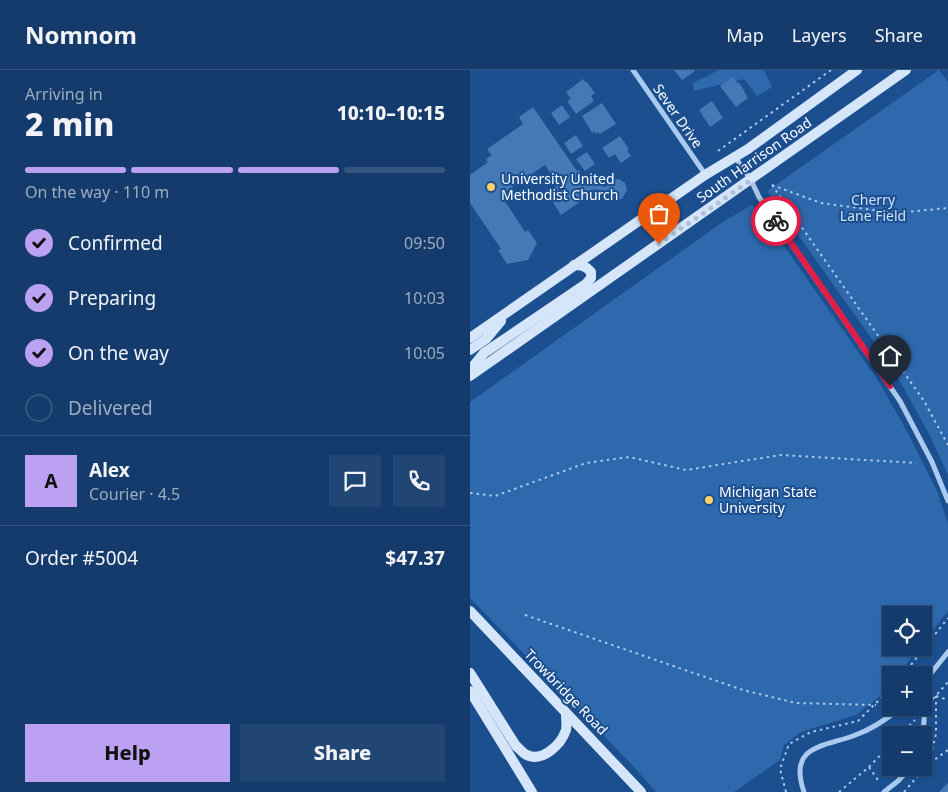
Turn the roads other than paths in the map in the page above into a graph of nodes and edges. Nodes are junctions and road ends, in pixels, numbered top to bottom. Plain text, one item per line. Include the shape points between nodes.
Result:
1 (633, 70) edge
2 (857, 70) edge
3 (906, 70) edge
4 (735, 157) junction
5 (705, 174) junction
6 (751, 180) junction
7 (574, 265) junction
8 (505, 314) junction
9 (470, 338) edge
10 (470, 350) edge
11 (470, 370) edge
12 (470, 376) edge
13 (948, 501) edge
14 (470, 611) edge
15 (948, 652) edge
16 (932, 672) edge
17 (470, 673) edge
18 (470, 691) edge
19 (566, 714) junction
20 (889, 716) edge
21 (903, 776) edge
22 (532, 792) edge
23 (641, 792) edge
24 (804, 792) edge
25 (885, 792) edge

1 - 5 street, Sever Drive
2 - 4 street, South Harrison Road
3 - 6 street, South Harrison Road
4 - 5 street, South Harrison Road
4 - 6 street
5 - 7 street, South Harrison Road
6 - 12 street, South Harrison Road
6 - 13 street via 759,197 900,400
7 - 8 street, South Harrison Road
7 - 11 street via 582,265 592,272 586,284 484,353
8 - 9 street, South Harrison Road
8 - 10 street via 486,339
14 - 19 street, Trowbridge Road
15 - 16 street
17 - 19 street via 516,746 526,754 535,757 548,753 559,743 566,730
18 - 22 street
19 - 23 street, Trowbridge Road
20 - 24 street via 854,736 811,750 800,771
21 - 25 street

